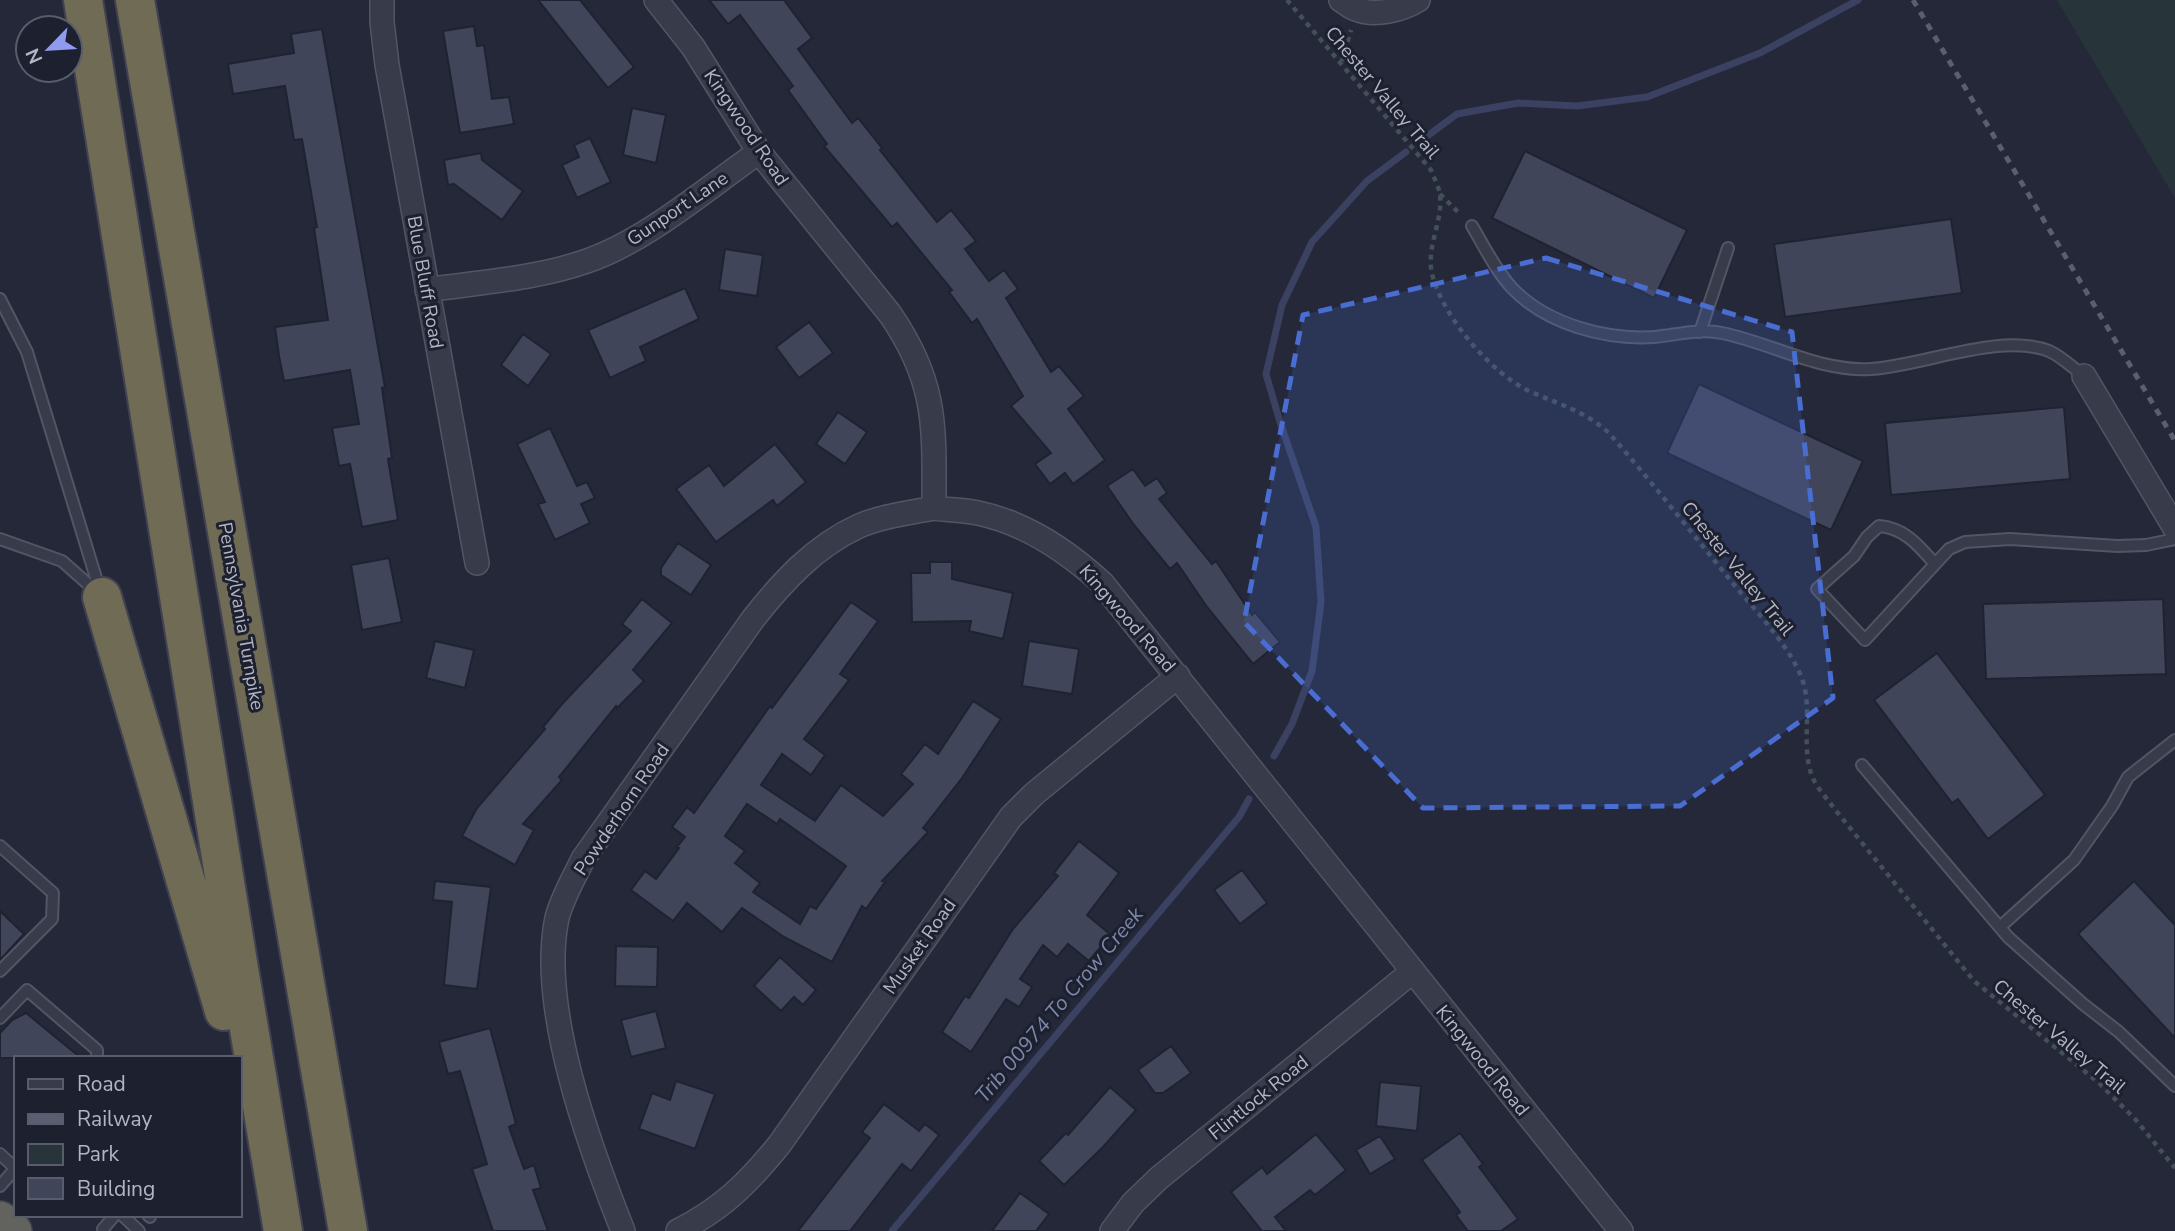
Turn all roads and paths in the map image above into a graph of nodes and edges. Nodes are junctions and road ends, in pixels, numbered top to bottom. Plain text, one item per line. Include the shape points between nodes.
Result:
1 (83, 0) edge
2 (135, 0) edge
3 (382, 0) edge
4 (656, 0) edge
5 (1287, 0) edge
6 (1418, 0) edge
7 (1349, 5) edge
8 (1342, 62) junction
9 (759, 152) junction
10 (1440, 194) junction
11 (1472, 226) joint
12 (1728, 247) dead end
13 (428, 290) junction
14 (0, 299) edge
15 (1700, 332) junction
16 (2084, 376) joint
17 (934, 508) junction
18 (0, 527) edge
19 (2175, 528) edge
20 (2, 539) edge
21 (2175, 539) edge
22 (477, 563) dead end
23 (1936, 564) junction
24 (102, 597) junction
25 (1178, 676) junction
26 (2175, 740) edge
27 (1862, 765) dead end
28 (0, 846) edge
29 (2000, 927) junction
30 (0, 971) edge
31 (1413, 971) junction
32 (0, 1018) edge
33 (97, 1056) edge
34 (235, 1056) edge
35 (242, 1080) edge
36 (2175, 1086) edge
37 (0, 1154) edge
38 (14, 1166) edge
39 (2175, 1168) edge
40 (14, 1170) edge
41 (0, 1186) edge
42 (124, 1217) edge
43 (0, 1220) edge
44 (13, 1231) edge
45 (139, 1231) edge
46 (282, 1231) edge
47 (348, 1231) edge
48 (623, 1231) edge
49 (678, 1231) edge
50 (1112, 1231) edge
51 (1621, 1231) edge

1 - 46 highway
2 - 47 highway, Pennsylvania Turnpike
3 - 13 street, Blue Bluff Road via 387,65
4 - 9 street, Kingwood Road via 693,47
5 - 8 path, Chester Valley Trail
6 - 7 street via 1383,12
7 - 8 path
8 - 10 path, Chester Valley Trail via 1431,170
9 - 13 street, Gunport Lane via 647,231 586,262
9 - 17 street, Kingwood Road via 908,341 931,407
10 - 11 path
10 - 39 path, Chester Valley Trail via 1430,253 1432,271 1446,307 1471,341 1495,368 1529,390 1595,419 1616,440 1793,660 1802,677 1813,778 1833,807 1974,981 2099,1083
11 - 15 lane via 1510,286 1530,305 1557,320 1619,336
12 - 15 lane
13 - 22 street, Blue Bluff Road
14 - 24 lane via 27,352
15 - 16 lane via 1715,331 1821,362 1870,369 2026,345 2051,352
16 - 19 street
17 - 25 street, Kingwood Road via 978,513 1012,524 1074,557 1102,583
17 - 48 street, Powderhorn Road via 860,526 828,544 777,589 583,859 567,892 557,918 555,995 578,1101
18 - 20 lane
20 - 24 lane via 62,561
21 - 23 lane via 2117,546 2010,539 1965,542 1949,549
23 - 23 lane via 1865,640 1817,589 1879,526 1894,527 1911,538
24 - 34 highway
25 - 31 street, Kingwood Road
25 - 49 street, Musket Road via 1011,817 779,1146 728,1201
26 - 29 lane via 2128,777 2074,860
27 - 29 lane
28 - 30 lane via 53,892 52,919
29 - 36 lane
31 - 50 street, Flintlock Road via 1159,1178
31 - 51 street, Kingwood Road
32 - 33 lane via 27,989 97,1050
35 - 46 highway
37 - 38 lane
40 - 41 lane
42 - 45 lane
43 - 44 highway

